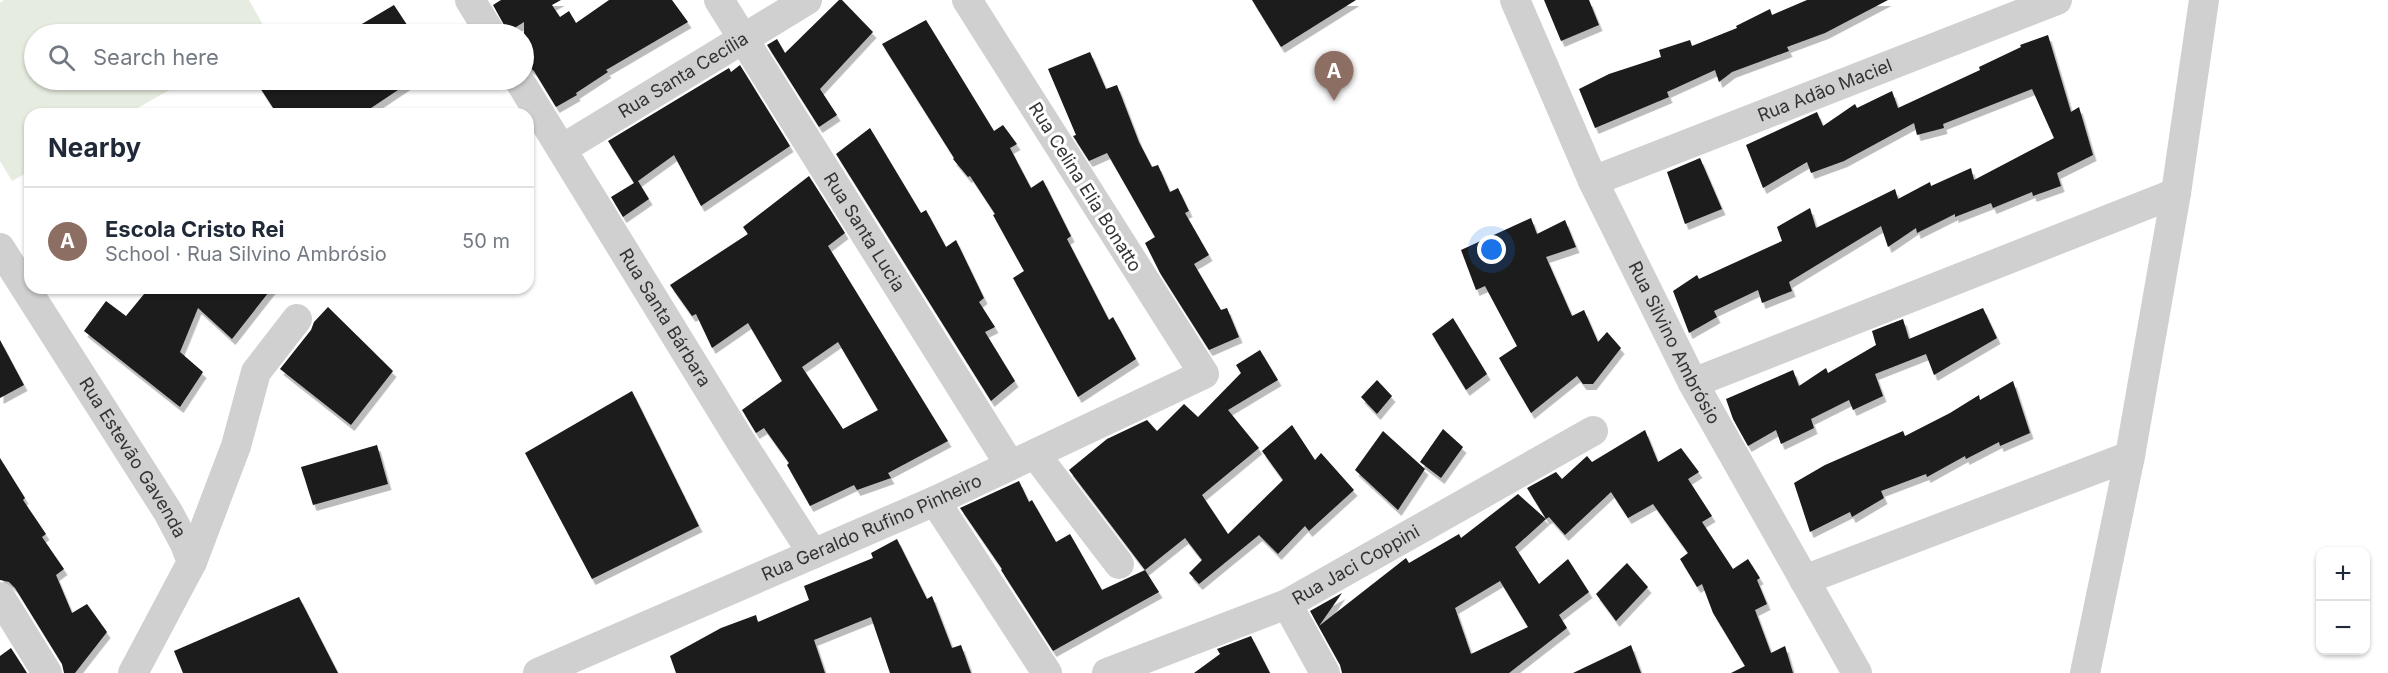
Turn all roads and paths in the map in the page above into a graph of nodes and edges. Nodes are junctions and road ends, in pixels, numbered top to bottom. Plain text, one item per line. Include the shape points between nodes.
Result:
1 (470, 0) edge
2 (719, 0) edge
3 (807, 0) edge
4 (967, 0) edge
5 (1515, 0) edge
6 (2057, 0) edge
7 (2204, 0) edge
8 (485, 24) edge
9 (743, 39) junction
10 (525, 90) edge
11 (562, 149) junction
12 (1593, 181) junction
13 (2176, 193) junction
14 (0, 248) edge
15 (24, 286) edge
16 (29, 294) edge
17 (297, 319) dead end
18 (1204, 374) joint
19 (1692, 382) junction
20 (1593, 431) dead end
21 (2130, 456) junction
22 (1022, 459) junction
23 (935, 501) junction
24 (813, 554) junction
25 (192, 562) junction
26 (1119, 564) dead end
27 (1804, 580) junction
28 (0, 597) edge
29 (1287, 604) junction
30 (596, 661) edge
31 (46, 673) edge
32 (133, 673) edge
33 (538, 673) edge
34 (1047, 673) edge
35 (1107, 673) edge
36 (1325, 673) edge
37 (1857, 673) edge
38 (2085, 673) edge

1 - 8 street
2 - 9 street, Rua Santa Lucia
3 - 9 street, Rua Santa Cecília
4 - 18 street, Rua Celina Elia Bonatto
5 - 12 street, Rua Silvino Ambrósio
6 - 12 street, Rua Adão Maciel
7 - 13 street
9 - 11 street, Rua Santa Cecília
9 - 22 street, Rua Santa Lucia
10 - 11 street, Rua Santa Bárbara
11 - 24 street, Rua Santa Bárbara
12 - 19 street, Rua Silvino Ambrósio
13 - 19 street
13 - 21 street
14 - 15 street, Rua Estevão Gavenda
16 - 25 street, Rua Estevão Gavenda via 168,512
17 - 25 street via 256,372 236,446
18 - 22 street, Rua Geraldo Rufino Pinheiro
19 - 27 street, Rua Silvino Ambrósio
20 - 29 street, Rua Jaci Coppini
21 - 27 street
21 - 38 street
22 - 23 street, Rua Geraldo Rufino Pinheiro
22 - 26 street, Rua Santa Lucia
23 - 24 street, Rua Geraldo Rufino Pinheiro
23 - 34 street
24 - 30 street, Rua Geraldo Rufino Pinheiro
25 - 32 street
27 - 37 street, Rua Silvino Ambrósio
28 - 31 street
29 - 35 street, Rua Jaci Coppini
29 - 36 street
30 - 33 street, Rua Geraldo Rufino Pinheiro

